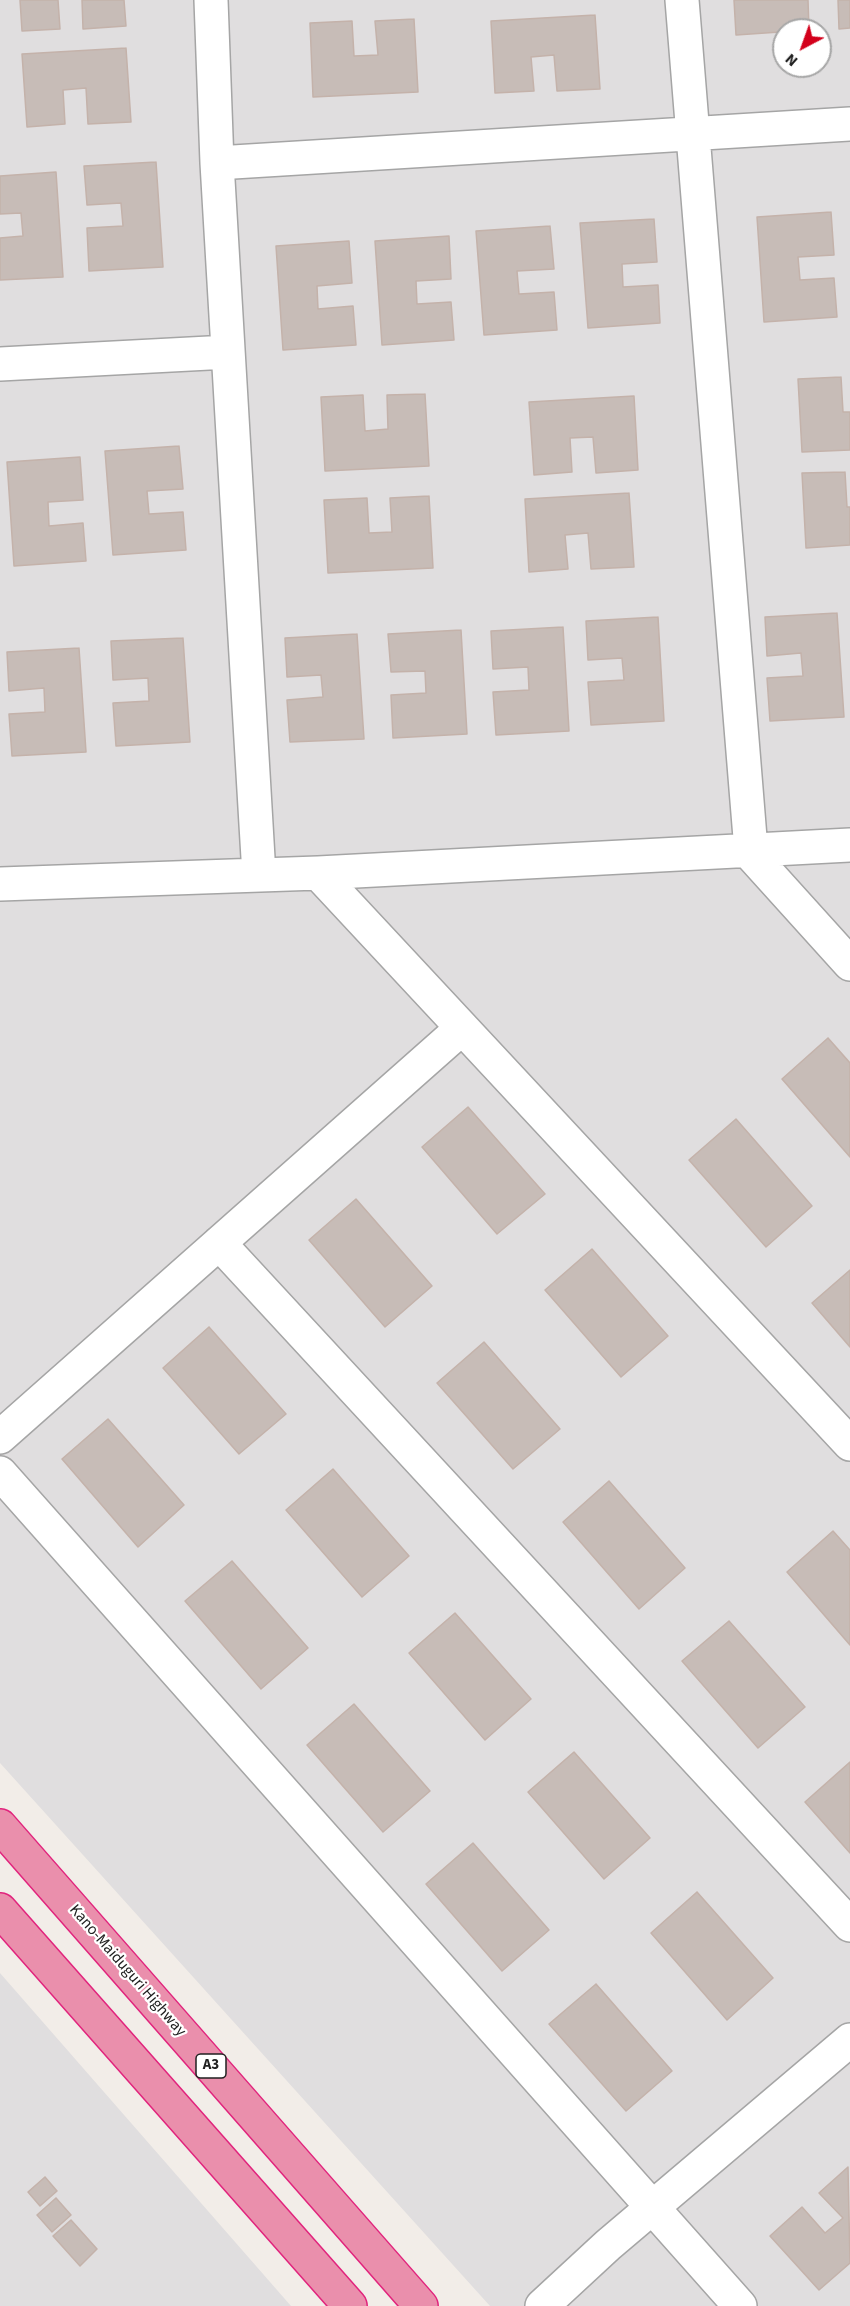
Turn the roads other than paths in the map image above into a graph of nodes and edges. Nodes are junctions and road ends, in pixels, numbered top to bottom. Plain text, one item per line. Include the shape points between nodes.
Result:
1 (211, 0) edge
2 (682, 0) edge
3 (850, 124) edge
4 (693, 134) junction
5 (217, 163) junction
6 (228, 352) junction
7 (0, 364) edge
8 (850, 845) edge
9 (749, 850) junction
10 (318, 873) junction
11 (259, 875) junction
12 (0, 884) edge
13 (850, 964) edge
14 (461, 1029) junction
15 (219, 1243) junction
16 (0, 1437) edge
17 (850, 1444) edge
18 (0, 1473) edge
19 (0, 1826) edge
20 (0, 1910) edge
21 (850, 1925) edge
22 (850, 2040) edge
23 (652, 2207) junction
24 (350, 2306) edge
25 (421, 2306) edge
26 (542, 2306) edge
27 (740, 2306) edge

1 - 5 street
2 - 4 street
3 - 4 street
4 - 5 street
4 - 9 street
5 - 6 street
6 - 7 street
6 - 11 street
8 - 9 street
9 - 10 street
9 - 13 street
10 - 11 street
10 - 14 street
11 - 12 street
14 - 15 street
14 - 17 street
15 - 16 street
15 - 21 street
18 - 23 street
19 - 25 highway, Kano-Maiduguri Highway / A3
20 - 24 highway
22 - 23 street
23 - 26 street
23 - 27 street

